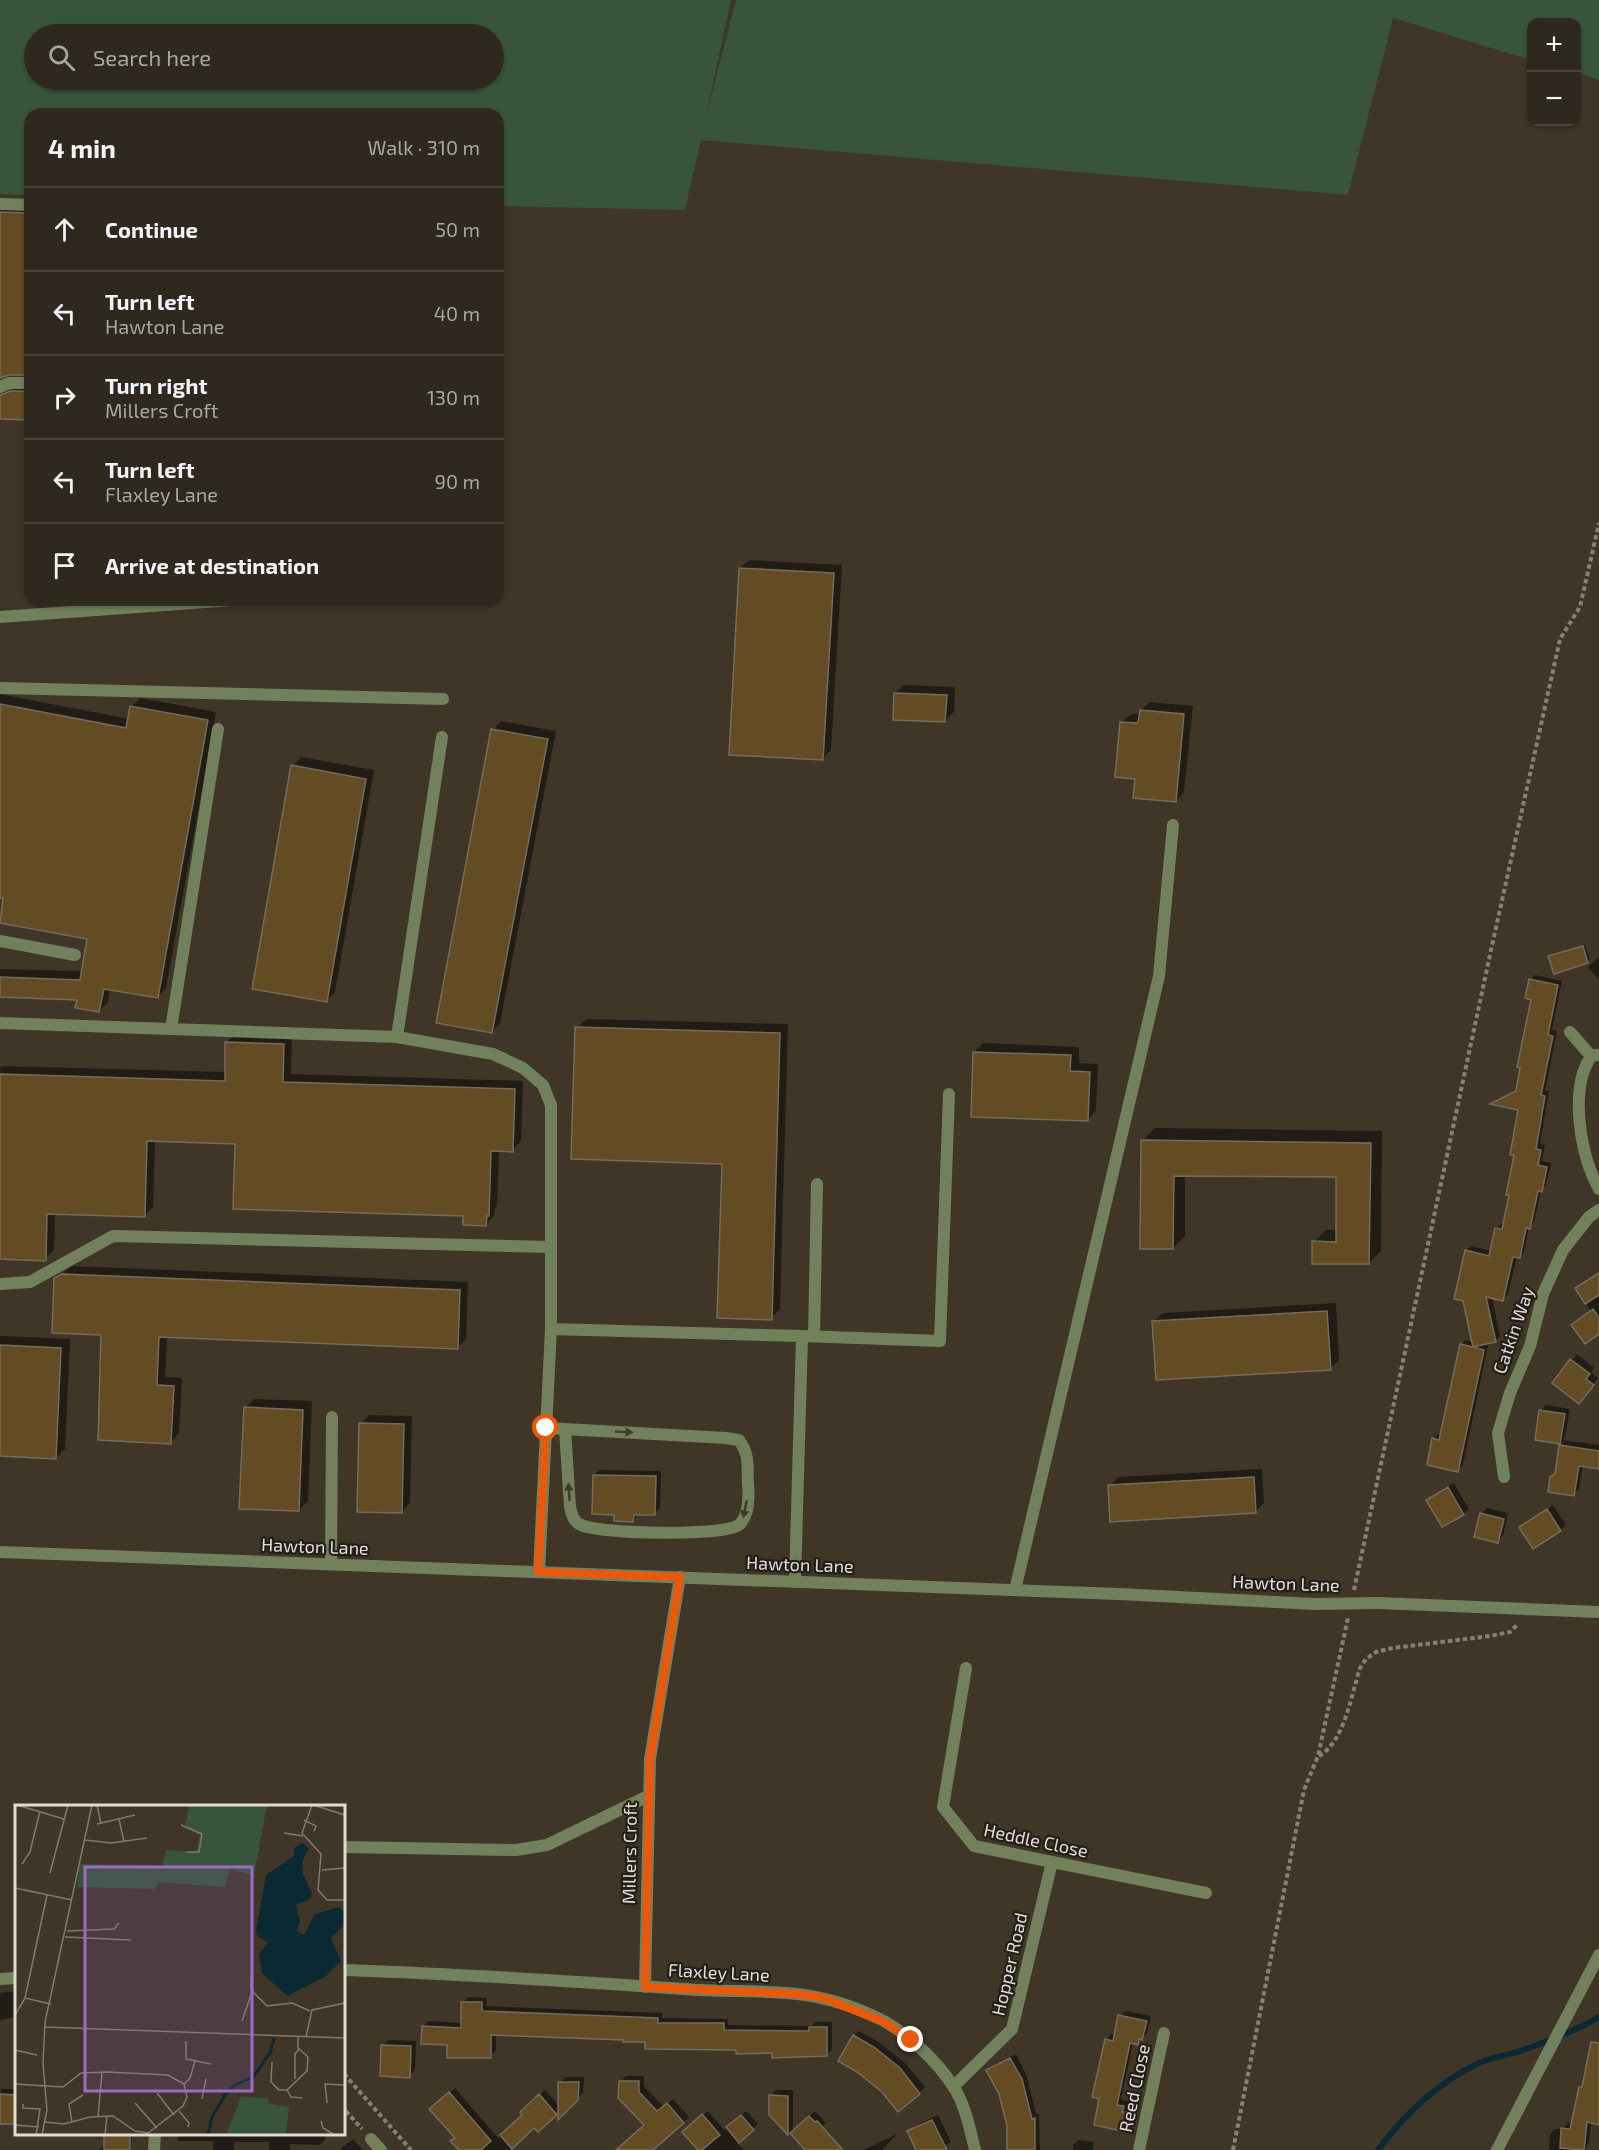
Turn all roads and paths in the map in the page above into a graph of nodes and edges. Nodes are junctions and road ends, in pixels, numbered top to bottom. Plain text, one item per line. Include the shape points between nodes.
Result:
1 (0, 204) edge
2 (24, 206) edge
3 (24, 383) edge
4 (0, 387) edge
5 (1599, 524) edge
6 (151, 606) edge
7 (0, 617) edge
8 (0, 688) edge
9 (443, 699) dead end
10 (218, 729) dead end
11 (442, 737) dead end
12 (1173, 825) dead end
13 (0, 941) edge
14 (75, 955) dead end
15 (0, 1023) edge
16 (171, 1029) junction
17 (1570, 1032) dead end
18 (397, 1037) junction
19 (1595, 1055) edge
20 (949, 1094) dead end
21 (817, 1185) dead end
22 (1599, 1189) edge
23 (1599, 1210) edge
24 (551, 1247) junction
25 (0, 1284) edge
26 (551, 1329) junction
27 (808, 1336) junction
28 (332, 1418) dead end
29 (546, 1428) junction
30 (565, 1430) junction
31 (1504, 1477) dead end
32 (0, 1552) edge
33 (331, 1564) junction
34 (538, 1572) junction
35 (680, 1577) junction
36 (795, 1582) junction
37 (1016, 1590) junction
38 (1353, 1597) dead end
39 (1350, 1608) dead end
40 (1522, 1609) junction
41 (1599, 1612) edge
42 (966, 1668) dead end
43 (1318, 1756) junction
44 (648, 1796) junction
45 (345, 1847) edge
46 (1052, 1862) junction
47 (1206, 1893) dead end
48 (1599, 1955) edge
49 (345, 1970) edge
50 (15, 1978) edge
51 (0, 1979) edge
52 (645, 1987) junction
53 (1164, 2033) dead end
54 (345, 2075) edge
55 (954, 2086) junction
56 (346, 2111) dead end
57 (155, 2135) edge
58 (371, 2139) joint
59 (154, 2150) edge
60 (381, 2150) edge
61 (411, 2150) edge
62 (975, 2150) edge
63 (1139, 2150) edge
64 (1233, 2150) edge
65 (1497, 2150) edge

1 - 2 street
3 - 4 street
5 - 38 path via 1580,607 1560,639
6 - 7 street
8 - 9 street
10 - 16 street
11 - 18 street
12 - 37 street via 1159,975
13 - 14 street
15 - 16 street
16 - 18 street
17 - 19 street
18 - 24 street via 493,1054 523,1068 543,1085 551,1105
19 - 22 street via 1582,1074 1578,1110 1583,1147
20 - 27 street via 940,1341
21 - 27 street
23 - 31 street, Catkin Way via 1563,1250 1543,1294 1530,1346 1498,1433
24 - 25 street via 113,1236 30,1282
24 - 26 street
26 - 27 street
26 - 29 street
27 - 36 street
28 - 33 street
29 - 30 street
29 - 34 street
30 -> 30 street via 739,1440 747,1451 747,1510 742,1523 732,1529 704,1532 598,1531 581,1525 573,1519 570,1507
32 - 33 street, Hawton Lane
33 - 34 street, Hawton Lane
34 - 35 street, Hawton Lane
35 - 36 street, Hawton Lane
35 - 44 street, Millers Croft via 650,1759
36 - 37 street, Hawton Lane
37 - 40 street, Hawton Lane, bridge
39 - 43 path
40 - 41 street, Hawton Lane
40 - 43 path via 1518,1624 1509,1632 1393,1648 1366,1659 1339,1735 1329,1750
42 - 46 street, Heddle Close via 944,1807 974,1846
43 - 64 path via 1304,1790
44 - 45 street via 547,1845 530,1849
44 - 52 street, Millers Croft
46 - 47 street, Heddle Close
46 - 55 street, Hopper Road via 1012,2029
48 - 65 street
49 - 52 street, Flaxley Lane
50 - 51 street
52 - 55 street, Flaxley Lane via 824,1998 874,2017 911,2040
53 - 63 street, Reed Close
54 - 61 path
55 - 62 street, Flaxley Lane
56 - 58 path
57 - 59 street
58 - 60 street

